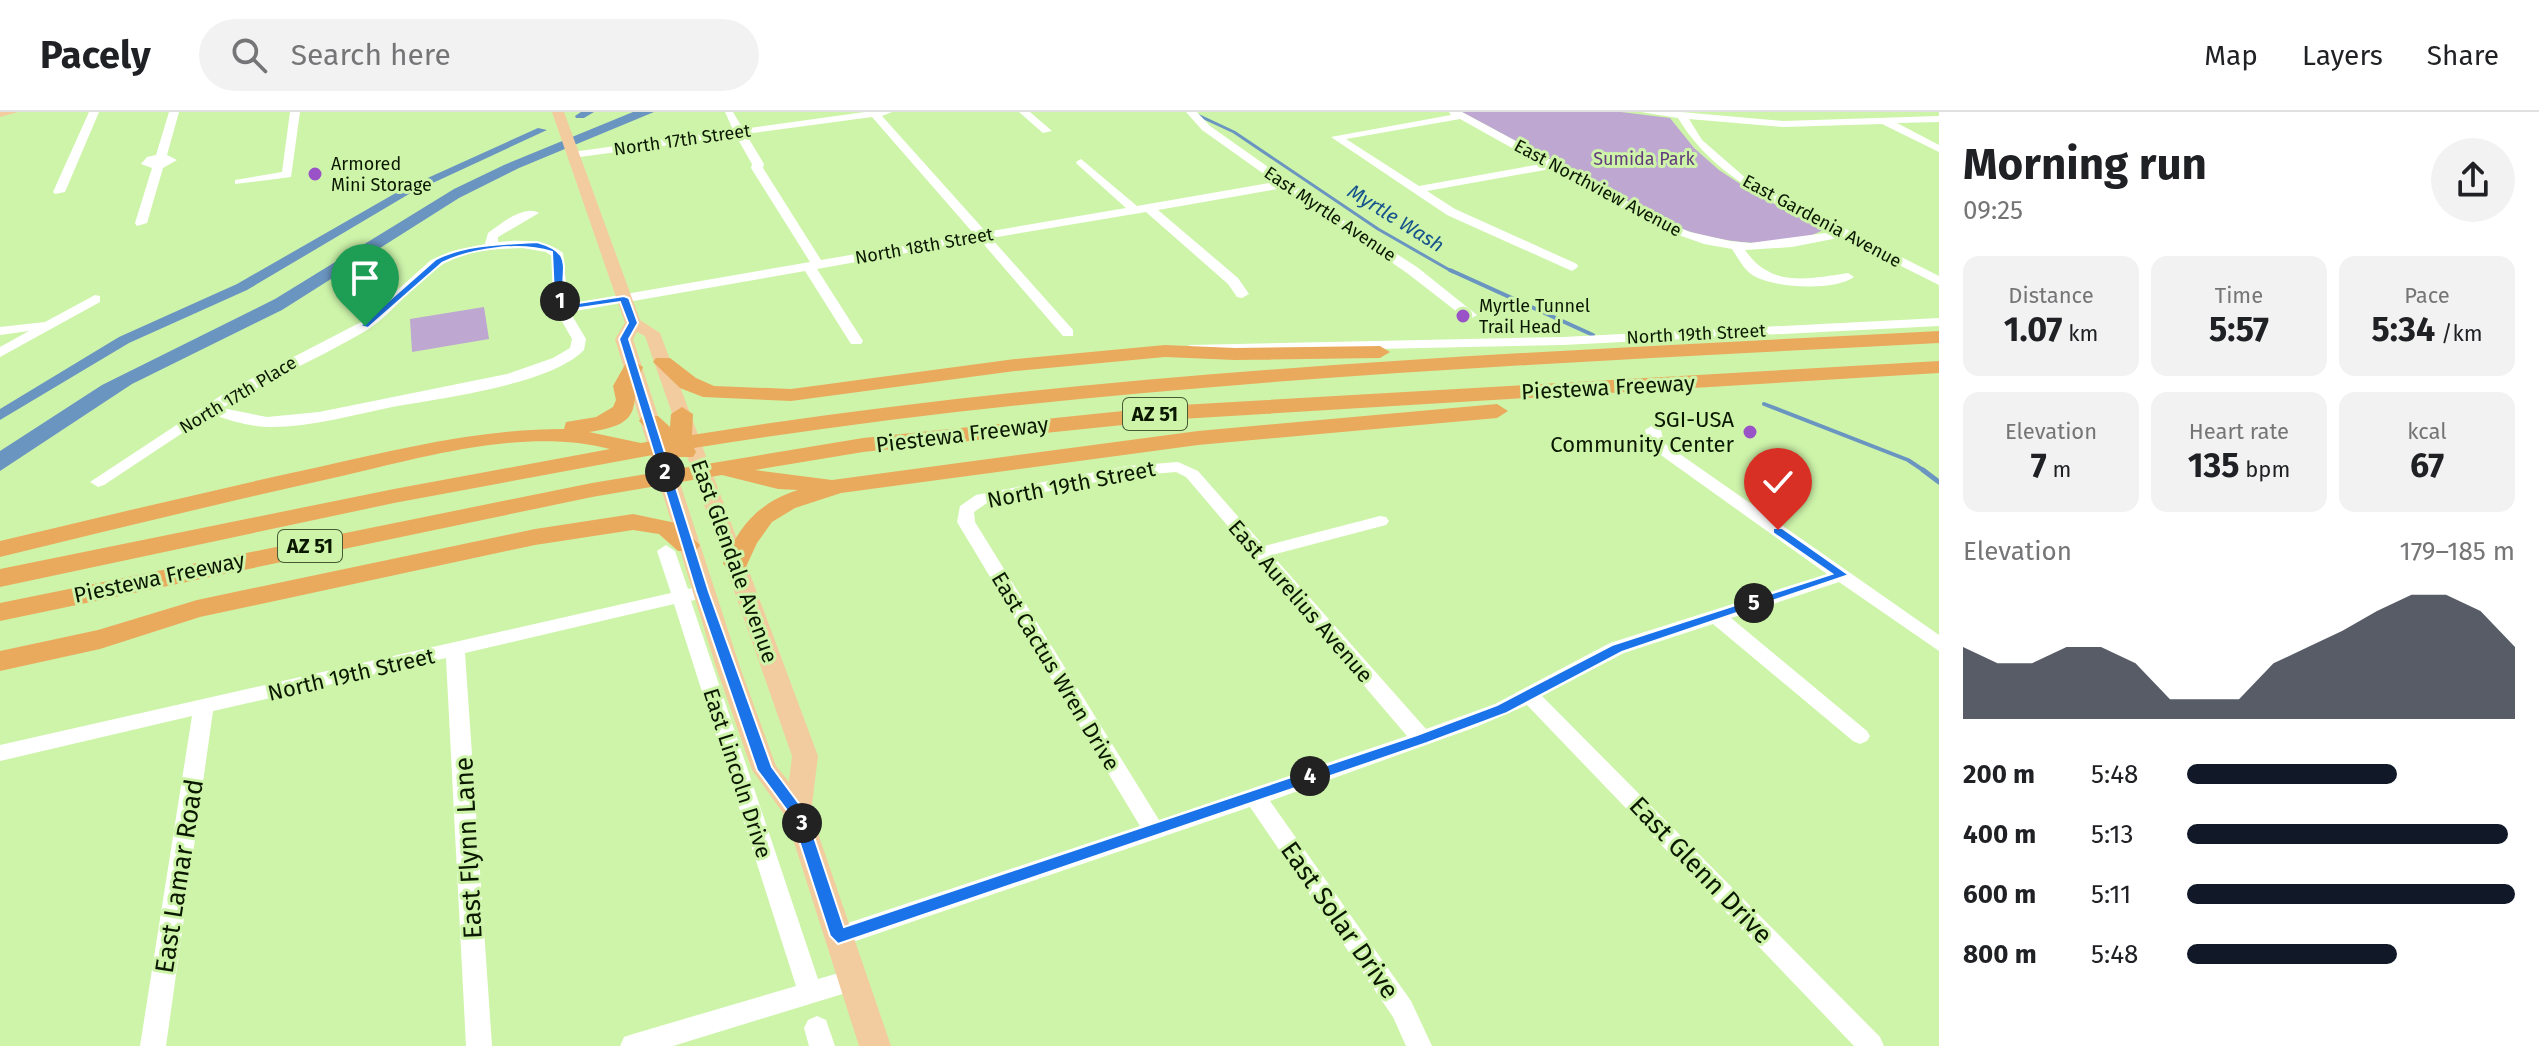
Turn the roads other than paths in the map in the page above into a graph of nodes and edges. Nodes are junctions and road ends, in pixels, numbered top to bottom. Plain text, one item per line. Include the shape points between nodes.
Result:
1 (12, 112) edge
2 (94, 112) edge
3 (102, 112) edge
4 (174, 112) edge
5 (295, 112) edge
6 (1024, 112) edge
7 (1191, 112) edge
8 (1646, 112) edge
9 (1866, 112) edge
10 (0, 113) edge
11 (730, 113) edge
12 (878, 113) edge
13 (1458, 114) edge
14 (1682, 116) junction
15 (1939, 119) edge
16 (1883, 121) junction
17 (1047, 131) dead end
18 (739, 132) junction
19 (565, 134) edge
20 (1939, 149) edge
21 (1081, 162) dead end
22 (1552, 165) junction
23 (239, 182) dead end
24 (1285, 184) junction
25 (1416, 190) junction
26 (1149, 208) junction
27 (1135, 210) junction
28 (533, 213) dead end
29 (141, 223) dead end
30 (1842, 234) junction
31 (982, 236) junction
32 (491, 247) junction
33 (1737, 247) junction
34 (813, 266) junction
35 (1572, 267) dead end
36 (1848, 277) dead end
37 (1939, 281) edge
38 (1242, 294) dead end
39 (624, 298) junction
40 (95, 299) dead end
41 (562, 309) junction
42 (1470, 315) dead end
43 (1939, 322) edge
44 (52, 323) junction
45 (633, 323) junction
46 (0, 331) edge
47 (1068, 333) dead end
48 (1939, 337) edge
49 (856, 341) dead end
50 (1856, 342) junction
51 (1165, 351) junction
52 (0, 353) edge
53 (663, 362) junction
54 (633, 367) junction
55 (1939, 367) edge
56 (1906, 369) junction
57 (791, 395) junction
58 (210, 409) junction
59 (682, 414) joint
60 (650, 421) joint
61 (1653, 430) dead end
62 (539, 435) junction
63 (678, 457) junction
64 (1178, 467) joint
65 (98, 482) dead end
66 (838, 486) junction
67 (710, 491) joint
68 (673, 500) joint
69 (966, 510) joint
70 (1380, 521) dead end
71 (535, 537) junction
72 (677, 548) junction
73 (0, 549) edge
74 (1259, 553) junction
75 (736, 563) junction
76 (1843, 575) junction
77 (0, 578) edge
78 (692, 594) junction
79 (197, 609) junction
80 (0, 612) edge
81 (1715, 615) junction
82 (0, 644) edge
83 (1939, 644) edge
84 (455, 650) junction
85 (0, 661) edge
86 (1529, 695) junction
87 (204, 707) junction
88 (1860, 736) dead end
89 (1422, 739) junction
90 (0, 753) edge
91 (1255, 797) junction
92 (798, 813) junction
93 (1154, 830) junction
94 (838, 936) junction
95 (853, 980) junction
96 (811, 994) junction
97 (153, 1046) edge
98 (479, 1046) edge
99 (633, 1046) edge
100 (875, 1046) edge
101 (1419, 1046) edge
102 (1871, 1046) edge

1 - 10 main road
2 - 3 street via 64,191
4 - 29 street
5 - 23 street via 287,175
6 - 17 street
7 - 24 street, East Myrtle Avenue
8 - 14 street
9 - 16 street
11 - 18 street via 721,122
12 - 18 street, North 17th Street
12 - 31 street
13 - 22 street, East Northview Avenue
13 - 25 street via 1336,137
14 - 16 street via 1783,124
14 - 30 street, East Gardenia Avenue via 1698,142 1744,182
15 - 16 street
16 - 20 street
18 - 19 street, North 17th Street
18 - 34 street
19 - 39 main road
21 - 27 street
22 - 25 street
22 - 33 street, East Northview Avenue via 1660,224
24 - 26 street, North 18th Street
24 - 42 street, East Myrtle Avenue
25 - 35 street via 1482,229
26 - 27 street, North 18th Street
26 - 38 street
27 - 31 street, North 18th Street
28 - 32 street via 498,230
30 - 33 street, East Northview Avenue via 1770,248
30 - 37 street, East Gardenia Avenue
31 - 34 street, North 18th Street
31 - 47 street
32 - 41 street via 537,245 555,250
32 - 58 street, North 17th Place via 439,261 365,326
33 - 36 street via 1754,270 1768,278
34 - 39 street, North 18th Street
34 - 49 street
39 - 41 street, North 18th Street
39 - 45 main road
40 - 44 street
41 - 58 street via 579,347 513,376 275,422
43 - 51 street, North 19th Street via 1563,341
44 - 46 street
44 - 52 street
45 - 53 main road via 652,333
45 - 54 main road via 624,339
48 - 50 highway, Piestewa Freeway / AZ 51
50 - 51 highway
50 - 77 highway, Piestewa Freeway / AZ 51 via 1382,368 966,403 559,465
51 - 57 highway
53 - 57 highway via 688,383 711,392
53 - 59 main road
54 - 60 main road
54 - 62 highway via 624,386 626,406 618,416
55 - 56 highway, Piestewa Freeway / AZ 51
56 - 66 highway via 1867,381 1198,438
56 - 80 highway, Piestewa Freeway / AZ 51 via 1181,412 863,445 592,490
57 - 63 highway via 727,423
58 - 65 street, North 17th Place
59 - 63 highway
60 - 63 highway
61 - 76 street via 1657,445
62 - 63 highway via 604,439
62 - 73 highway via 422,452
63 - 66 highway via 756,478
63 - 67 highway
63 - 68 highway
63 - 71 highway via 615,499
64 - 69 street, North 19th Street via 1062,481 982,499
64 - 74 street, East Aurelius Avenue via 1192,474
66 - 75 highway via 765,514 748,531
67 - 75 main road, East Glendale Avenue
68 - 72 main road, East Glendale Avenue
69 - 93 street, East Cactus Wren Drive via 966,522
70 - 74 street
71 - 72 highway via 633,522 667,528
71 - 79 highway
72 - 78 main road, East Glendale Avenue
74 - 89 street, East Aurelius Avenue
75 - 92 main road, East Glendale Avenue via 805,756
76 - 81 street
76 - 83 street
78 - 84 street, North 19th Street
78 - 92 main road, East Glendale Avenue via 765,770
78 - 96 street, East Lincoln Drive
79 - 82 highway via 106,621
79 - 85 highway via 100,639
81 - 86 street via 1617,648
81 - 88 street
84 - 87 street, North 19th Street
84 - 98 street, East Flynn Lane
86 - 89 street
86 - 102 street, East Glenn Drive
87 - 90 street, North 19th Street
87 - 97 street, East Lamar Road
89 - 91 street
91 - 93 street
91 - 101 street, East Solar Drive via 1402,1009
92 - 94 main road, East Glendale Avenue
93 - 94 street
94 - 95 main road, East Glendale Avenue
95 - 96 street
95 - 100 main road, East Glendale Avenue
96 - 99 street

